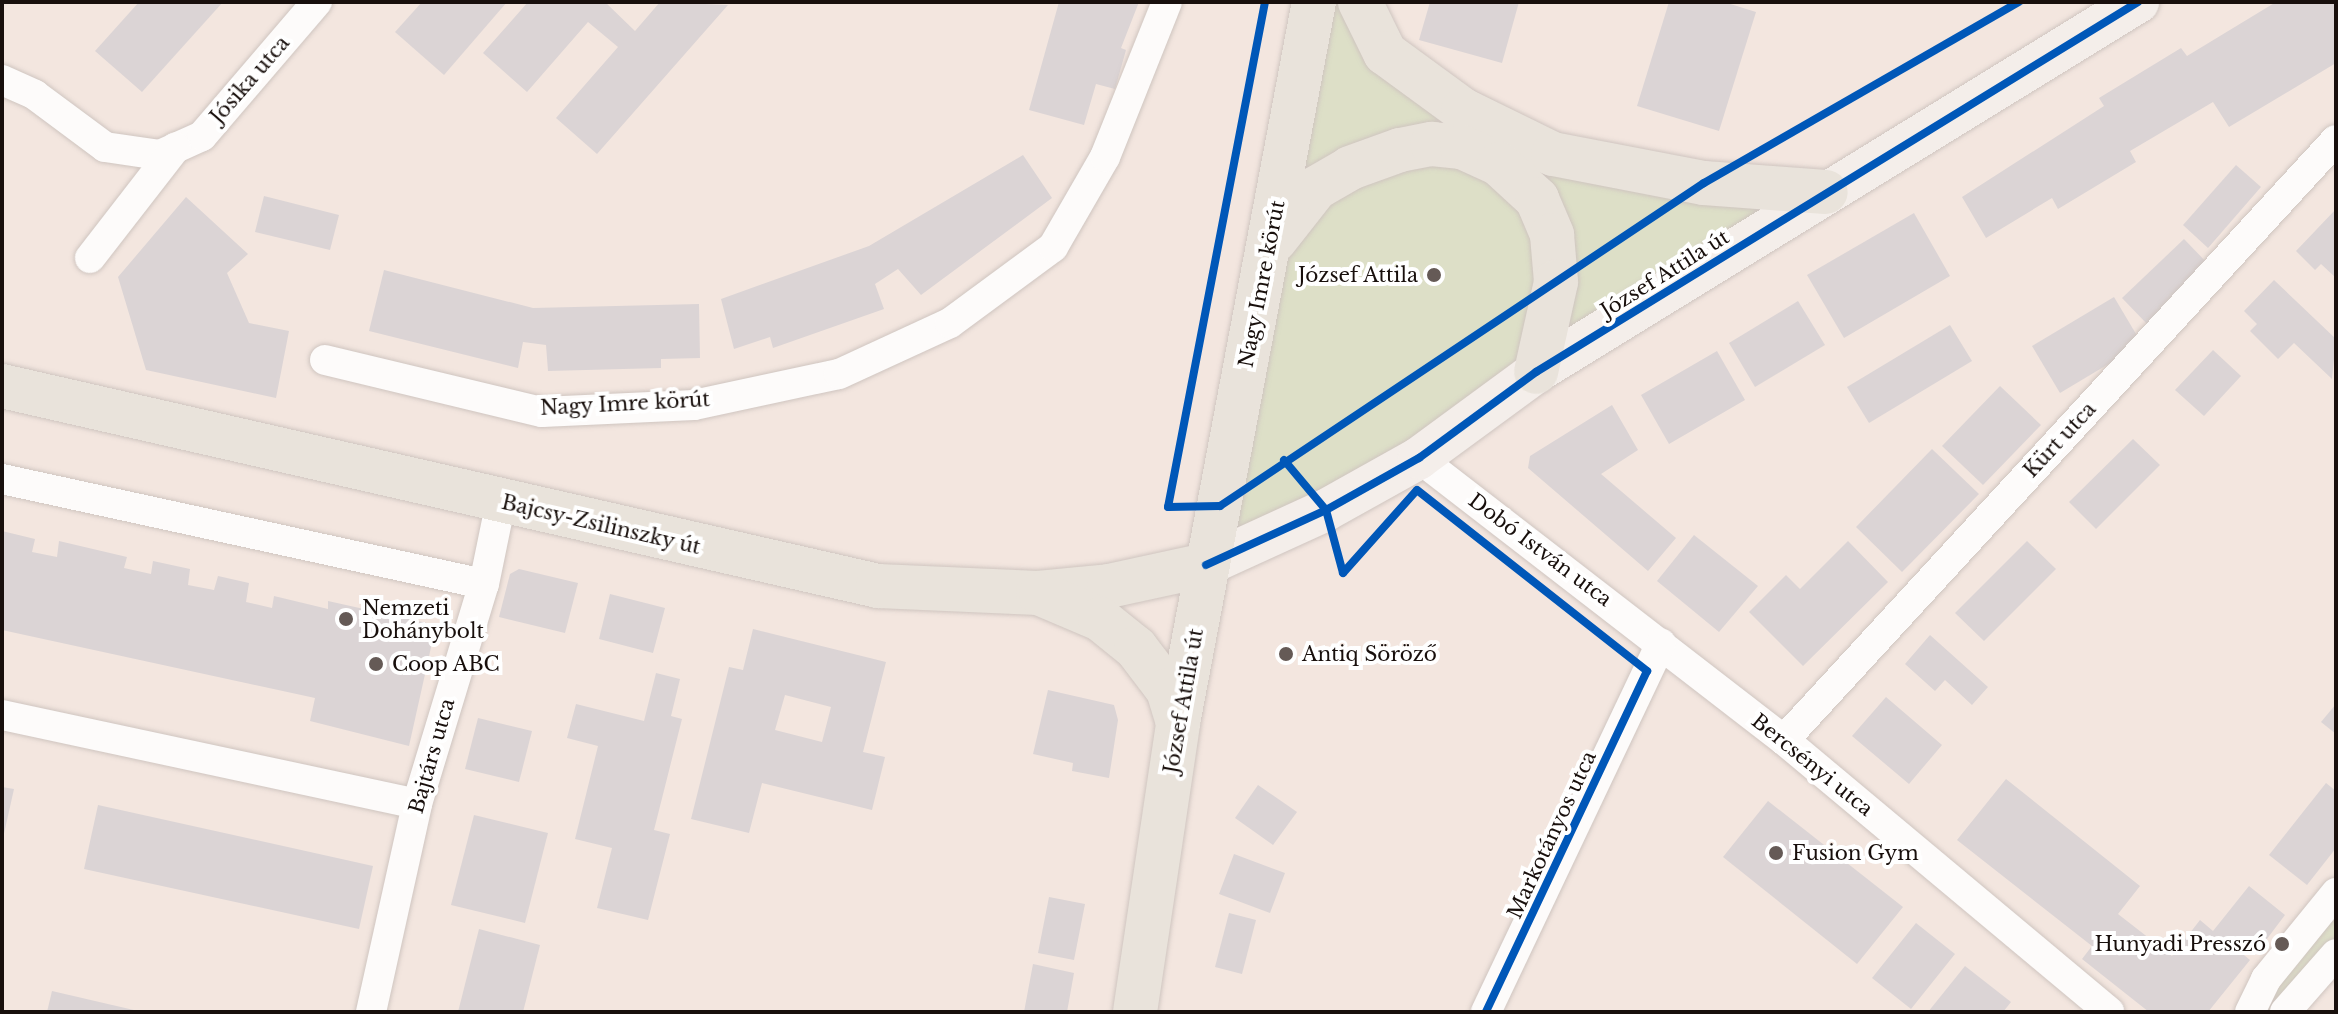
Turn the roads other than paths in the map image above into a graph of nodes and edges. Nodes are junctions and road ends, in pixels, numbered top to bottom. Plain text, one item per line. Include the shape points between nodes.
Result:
1 (317, 2) edge
2 (1167, 2) edge
3 (1314, 2) edge
4 (1360, 2) edge
5 (2138, 2) edge
6 (2, 80) edge
7 (2336, 140) edge
8 (168, 151) junction
9 (1826, 192) junction
10 (1271, 245) junction
11 (90, 258) dead end
12 (325, 360) dead end
13 (1536, 372) junction
14 (2, 386) edge
15 (1419, 458) junction
16 (2, 479) edge
17 (501, 501) junction
18 (1206, 565) junction
19 (484, 584) junction
20 (1038, 593) junction
21 (1661, 643) junction
22 (2, 715) edge
23 (1178, 723) junction
24 (1784, 740) junction
25 (417, 804) junction
26 (2336, 893) edge
27 (2336, 954) edge
28 (371, 1012) edge
29 (1135, 1012) edge
30 (1486, 1012) edge
31 (2109, 1012) edge
32 (2250, 1012) edge
33 (2285, 1012) edge

1 - 8 street, Jósika utca via 202,136
2 - 12 street, Nagy Imre körút via 1105,157 1053,247 950,323 839,374 694,405 542,412
3 - 10 main road, Nagy Imre körút
4 - 9 main road via 1385,53 1463,110 1553,154 1704,183
5 - 9 street, József Attila út
6 - 8 street via 35,95 105,147
7 - 24 street, Kürt utca
8 - 11 street, Jósika utca
9 - 13 street, József Attila út
10 - 13 main road via 1316,188 1375,159 1432,144 1462,147 1499,164 1537,199 1552,235 1556,282
10 - 18 main road, Nagy Imre körút
13 - 15 street, József Attila út
14 - 17 main road, Bajcsy-Zsilinszky út
15 - 18 street, József Attila út via 1326,510
15 - 21 street, Dobó István utca
16 - 19 street
17 - 19 street, Bajtárs utca
17 - 20 main road, Bajcsy-Zsilinszky út via 878,586
18 - 20 main road, Bajcsy-Zsilinszky út via 1109,586
18 - 23 main road, József Attila út
19 - 25 street, Bajtárs utca
20 - 23 main road via 1100,619 1136,648 1168,690
21 - 24 street, Bercsényi utca
21 - 30 street, Markotányos utca
22 - 25 street
23 - 29 main road, József Attila út
24 - 31 street, Bercsényi utca
25 - 28 street, Bajtárs utca
26 - 32 street via 2266,979
27 - 33 street

